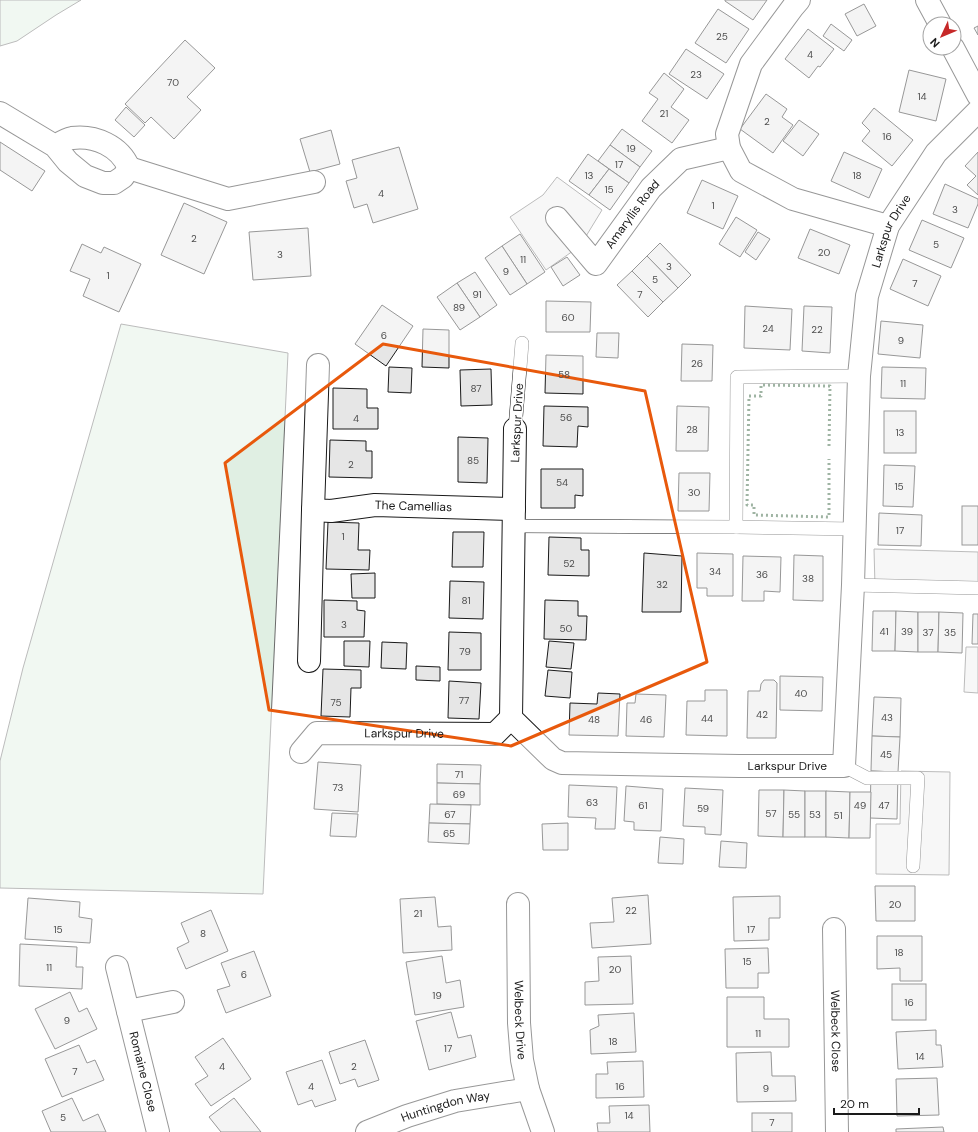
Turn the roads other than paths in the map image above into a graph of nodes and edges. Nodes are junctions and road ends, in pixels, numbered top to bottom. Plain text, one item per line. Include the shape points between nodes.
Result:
1 (799, 0) edge
2 (927, 0) edge
3 (936, 16) edge
4 (957, 56) edge
5 (978, 95) edge
6 (978, 111) edge
7 (0, 113) edge
8 (55, 146) junction
9 (729, 148) junction
10 (129, 168) junction
11 (314, 182) dead end
12 (557, 218) dead end
13 (888, 226) junction
14 (522, 343) dead end
15 (318, 365) dead end
16 (859, 376) junction
17 (515, 429) joint
18 (313, 510) junction
19 (514, 518) junction
20 (736, 527) junction
21 (854, 530) junction
22 (853, 585) junction
23 (978, 588) edge
24 (309, 661) dead end
25 (511, 718) junction
26 (301, 752) dead end
27 (844, 766) junction
28 (913, 866) dead end
29 (518, 904) dead end
30 (834, 929) dead end
31 (117, 967) dead end
32 (173, 1002) dead end
33 (128, 1011) junction
34 (528, 1089) junction
35 (158, 1132) edge
36 (367, 1132) edge
37 (543, 1132) edge
38 (837, 1132) edge

1 - 9 street via 751,64 726,134
2 - 3 street
4 - 5 street
6 - 13 street, Larkspur Drive via 936,153
7 - 8 street
8 - 10 street via 71,138 97,141 112,147 126,160
8 - 10 street via 68,162 85,176 103,183 114,183 123,177
9 - 12 street, Amaryllis Road via 681,159 651,188 596,264
9 - 13 street via 741,171 793,198
10 - 11 street via 228,200
13 - 16 street, Larkspur Drive via 866,296
14 - 17 lane, Larkspur Drive
15 - 18 street
16 - 20 lane via 737,377
16 - 21 street, Larkspur Drive
17 - 19 street, Larkspur Drive
18 - 19 street, The Camellias via 331,511 375,505
18 - 24 street
19 - 20 lane
19 - 25 street, Larkspur Drive
20 - 21 lane
21 - 22 street, Larkspur Drive
22 - 23 lane
22 - 27 street, Larkspur Drive
25 - 26 street, Larkspur Drive via 495,734 317,732
25 - 27 street, Larkspur Drive via 553,759 562,763
27 - 28 lane via 867,778 918,778
29 - 34 street, Welbeck Drive via 519,1023 522,1060
30 - 38 street, Welbeck Close
31 - 33 street, Romaine Close
32 - 33 street
33 - 35 street, Romaine Close
34 - 36 street, Huntingdon Way via 455,1101
34 - 37 street, Welbeck Drive

